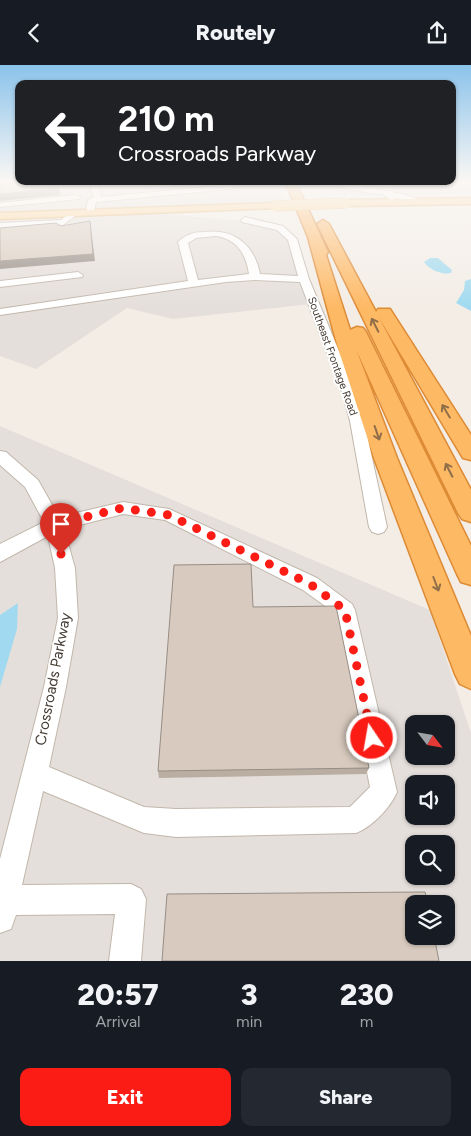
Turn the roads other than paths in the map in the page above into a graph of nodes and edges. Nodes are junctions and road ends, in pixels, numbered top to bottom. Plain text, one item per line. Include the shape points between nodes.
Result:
1 (63, 223) edge
2 (67, 223) edge
3 (264, 223) edge
4 (314, 223) edge
5 (316, 223) edge
6 (0, 226) edge
7 (65, 226) junction
8 (0, 232) edge
9 (321, 236) junction
10 (78, 275) dead end
11 (255, 277) junction
12 (304, 279) junction
13 (194, 283) junction
14 (0, 284) edge
15 (0, 312) edge
16 (471, 453) edge
17 (0, 456) edge
18 (471, 513) edge
19 (54, 525) junction
20 (378, 527) dead end
21 (2, 552) edge
22 (471, 574) edge
23 (471, 674) edge
24 (34, 774) junction
25 (2, 909) edge
26 (125, 961) edge

1 - 7 street
2 - 7 street
3 - 12 street, Southeast Frontage Road via 286,231 292,239
4 - 9 highway
5 - 9 highway
6 - 7 street
7 - 8 street
16 -> 9 highway via 354,264
18 -> 9 highway
9 - 22 highway via 372,366
9 -> 23 highway via 331,302 380,443
10 - 14 street
11 - 12 street
11 - 13 street
11 - 13 street via 253,263 242,245 227,235 213,233 182,242
12 - 20 street, Southeast Frontage Road via 349,393
13 - 15 street
17 - 19 street, Crossroads Parkway via 32,484
19 - 21 street
19 - 24 street, Crossroads Parkway via 65,568 68,619
19 - 24 street via 122,508 169,515 310,584 345,610 384,793 356,820 176,823 144,820
24 - 25 street, Crossroads Parkway
25 - 26 street via 131,899

